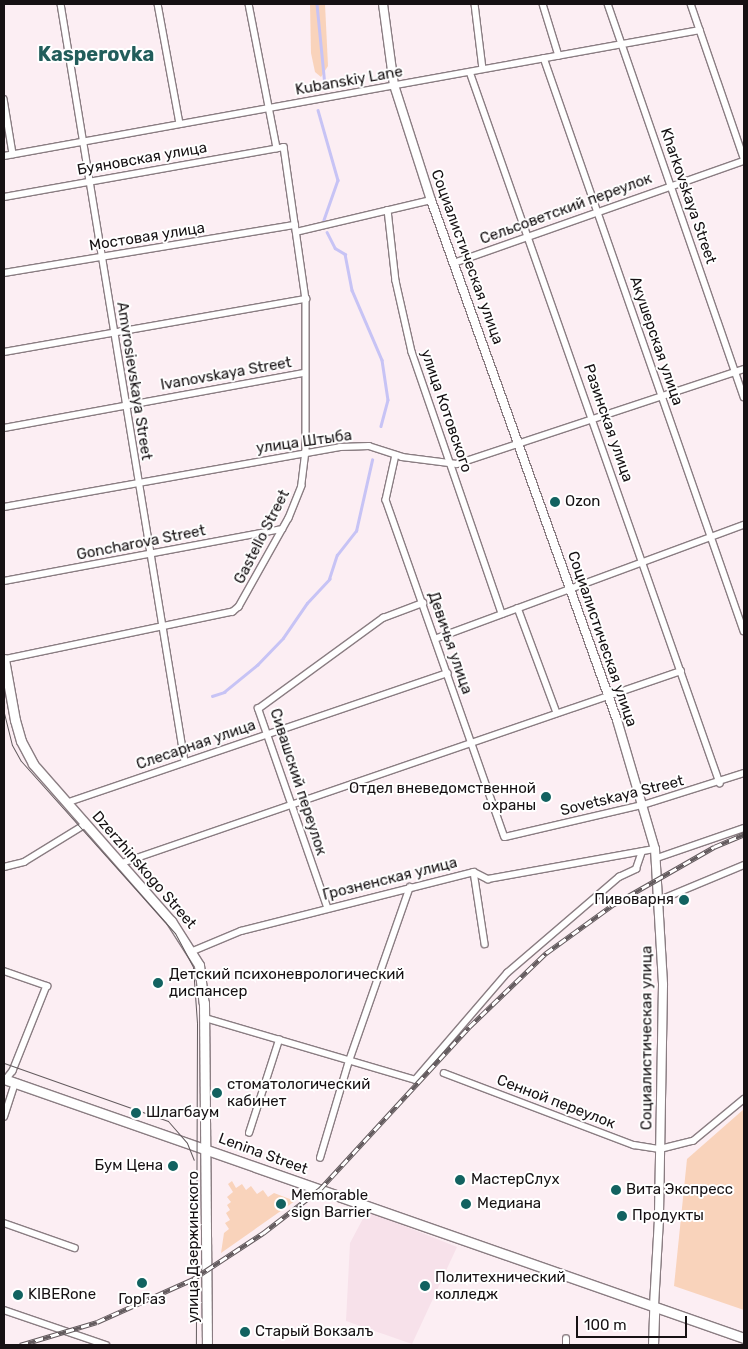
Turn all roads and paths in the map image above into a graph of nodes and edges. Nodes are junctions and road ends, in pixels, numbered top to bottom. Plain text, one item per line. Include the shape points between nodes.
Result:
1 (60, 4) edge
2 (158, 4) edge
3 (249, 4) edge
4 (383, 4) edge
5 (475, 4) edge
6 (543, 4) edge
7 (608, 4) edge
8 (691, 4) edge
9 (700, 30) junction
10 (622, 45) junction
11 (559, 56) junction
12 (544, 58) junction
13 (484, 69) junction
14 (470, 72) junction
15 (394, 85) junction
16 (4, 99) edge
17 (270, 108) junction
18 (180, 124) junction
19 (82, 142) junction
20 (280, 148) junction
21 (13, 154) junction
22 (4, 156) edge
23 (744, 160) edge
24 (89, 181) junction
25 (671, 186) junction
26 (4, 197) edge
27 (431, 200) junction
28 (388, 210) junction
29 (598, 212) junction
30 (295, 225) junction
31 (296, 232) junction
32 (530, 236) junction
33 (101, 257) junction
34 (454, 262) junction
35 (4, 273) edge
36 (306, 299) junction
37 (113, 330) junction
38 (4, 352) edge
39 (744, 369) edge
40 (736, 372) junction
41 (305, 373) junction
42 (662, 396) junction
43 (744, 396) edge
44 (125, 404) junction
45 (593, 418) junction
46 (4, 428) edge
47 (519, 442) junction
48 (306, 451) junction
49 (396, 455) junction
50 (450, 463) junction
51 (138, 482) junction
52 (4, 507) edge
53 (744, 525) edge
54 (282, 529) junction
55 (711, 537) junction
56 (149, 554) junction
57 (643, 562) junction
58 (4, 581) edge
59 (570, 589) junction
60 (423, 603) junction
61 (518, 608) junction
62 (502, 614) junction
63 (161, 627) junction
64 (744, 631) edge
65 (435, 639) junction
66 (4, 660) edge
67 (681, 671) junction
68 (447, 673) junction
69 (608, 695) junction
70 (557, 713) junction
71 (267, 734) junction
72 (471, 742) junction
73 (185, 761) junction
74 (744, 773) edge
75 (720, 783) junction
76 (291, 802) junction
77 (66, 803) junction
78 (642, 805) junction
79 (86, 824) junction
80 (744, 828) edge
81 (504, 837) joint
82 (642, 852) junction
83 (656, 853) junction
84 (122, 863) junction
85 (744, 865) edge
86 (4, 867) edge
87 (474, 872) junction
88 (410, 887) junction
89 (660, 900) junction
90 (327, 907) junction
91 (485, 944) dead end
92 (193, 952) junction
93 (4, 971) edge
94 (205, 1018) junction
95 (279, 1040) junction
96 (349, 1061) junction
97 (444, 1073) dead end
98 (8, 1081) edge
99 (744, 1099) edge
100 (4, 1117) edge
101 (249, 1133) dead end
102 (206, 1149) junction
103 (660, 1149) junction
104 (320, 1158) dead end
105 (4, 1223) edge
106 (75, 1248) dead end
107 (654, 1307) junction
108 (4, 1310) edge
109 (744, 1338) edge
110 (106, 1345) edge
111 (208, 1345) edge
112 (654, 1345) edge

1 - 19 street, Amvrosievskaya Street
2 - 18 street
3 - 17 street, Gastello Street
4 - 15 street, Социалистическая улица
5 - 13 street
6 - 11 street
7 - 10 street, Kharkovskaya Street
8 - 9 street
9 - 10 street, Kubanskiy Lane
9 - 23 street
10 - 11 street, Kubanskiy Lane
10 - 25 street, Kharkovskaya Street
11 - 12 street, Kubanskiy Lane
12 - 13 street, Kubanskiy Lane
12 - 29 street, Акушерская улица
13 - 14 street, Kubanskiy Lane
14 - 15 street, Kubanskiy Lane
14 - 32 street, Разинская улица
15 - 17 street, Kubanskiy Lane
15 - 27 street, Социалистическая улица
16 - 21 street
17 - 18 street, Kubanskiy Lane
17 - 20 street, Gastello Street
18 - 19 street, Kubanskiy Lane
19 - 21 street, Kubanskiy Lane
19 - 24 street, Amvrosievskaya Street
20 - 24 street, Буяновская улица
20 - 30 street, Gastello Street
21 - 22 street, Kubanskiy Lane
23 - 25 street, Сельсоветский переулок
24 - 26 street, Буяновская улица
24 - 33 street, Amvrosievskaya Street
25 - 29 street, Сельсоветский переулок
25 - 40 street, Kharkovskaya Street
27 - 28 street
27 - 34 street, Социалистическая улица
28 - 31 street
28 - 50 street, улица Котовского via 404,319
29 - 32 street, Сельсоветский переулок
29 - 42 street, Акушерская улица
30 - 31 street, Gastello Street
30 - 33 street, Мостовая улица
31 - 36 street, Gastello Street
32 - 34 street, Сельсоветский переулок
32 - 45 street, Разинская улица
33 - 35 street, Мостовая улица
33 - 37 street, Amvrosievskaya Street
34 - 47 street, Социалистическая улица
36 - 37 street
36 - 41 street, Gastello Street
37 - 38 street
37 - 44 street, Amvrosievskaya Street
39 - 40 street, улица Штыба
40 - 42 street, улица Штыба
40 - 43 street, Kharkovskaya Street
41 - 44 street, Ivanovskaya Street
41 - 48 street, Gastello Street
42 - 45 street, улица Штыба
42 - 55 street, Акушерская улица
44 - 46 street, Ivanovskaya Street
44 - 51 street, Amvrosievskaya Street
45 - 47 street, улица Штыба
45 - 57 street, Разинская улица
47 - 50 street, улица Штыба via 457,464
47 - 59 street, Социалистическая улица
48 - 49 street, улица Штыба via 369,446
48 - 51 street, улица Штыба
48 - 54 street, Gastello Street via 302,486
49 - 50 street, улица Штыба
49 - 60 street, Девичья улица via 386,500
50 - 62 street, улица Котовского
51 - 52 street, улица Штыба
51 - 56 street, Amvrosievskaya Street
53 - 55 street
54 - 56 street, Goncharova Street
54 - 63 street, Gastello Street via 239,607 233,612
55 - 57 street
55 - 64 street, Акушерская улица
56 - 58 street, Goncharova Street
56 - 63 street, Amvrosievskaya Street
57 - 59 street
57 - 67 street, Разинская улица
59 - 61 street
59 - 69 street, Социалистическая улица
60 - 65 street, Девичья улица
60 - 71 street, Сивашский переулок via 383,618 258,709
61 - 62 street
61 - 70 street
62 - 65 street
63 - 66 street, Gastello Street
63 - 73 street, Amvrosievskaya Street
65 - 68 street, Девичья улица
66 - 77 main road, Dzerzhinskogo Street via 21,741 39,772
67 - 69 street
67 - 75 street, Разинская улица
68 - 71 street, Слесарная улица
68 - 72 street, Девичья улица
69 - 70 street
69 - 78 street, Социалистическая улица
70 - 72 street
71 - 73 street, Слесарная улица
71 - 76 street, Сивашский переулок
72 - 76 street
72 - 81 street, Девичья улица
73 - 77 street, Слесарная улица
74 - 75 street, Sovetskaya Street
75 - 78 street, Sovetskaya Street
76 - 84 street
76 - 90 street, Сивашский переулок
77 - 79 main road, Dzerzhinskogo Street
78 - 81 street, Sovetskaya Street
78 - 83 street, Социалистическая улица
79 - 84 main road, Dzerzhinskogo Street
79 - 86 street via 24,862
80 - 83 street, Грозненская улица
82 - 83 street, Грозненская улица
82 - 87 street, Грозненская улица via 488,879
82 - 96 street via 636,869 619,877 507,973 415,1080
83 - 89 street, Социалистическая улица
84 - 92 main road, Dzerzhinskogo Street
85 - 89 street
87 - 88 street, Грозненская улица
87 - 91 street
88 - 90 street, Грозненская улица
88 - 96 street
89 - 103 street, Социалистическая улица via 663,985
90 - 92 street, Грозненская улица via 241,931
92 - 94 main road, Dzerzhinskogo Street via 202,974
93 - 98 street via 47,986
94 - 95 street
94 - 102 main road, Dzerzhinskogo Street
95 - 96 street
95 - 101 street
96 - 104 street
97 - 103 street, Сенной переулок via 634,1145
98 - 100 street
98 - 102 main road, Lenina Street
99 - 103 street via 693,1141
102 - 107 main road, Lenina Street
102 - 111 main road, улица Дзержинского
103 - 107 street, Социалистическая улица
105 - 106 street
107 - 109 main road, Lenina Street
107 - 112 main road
108 - 110 street

